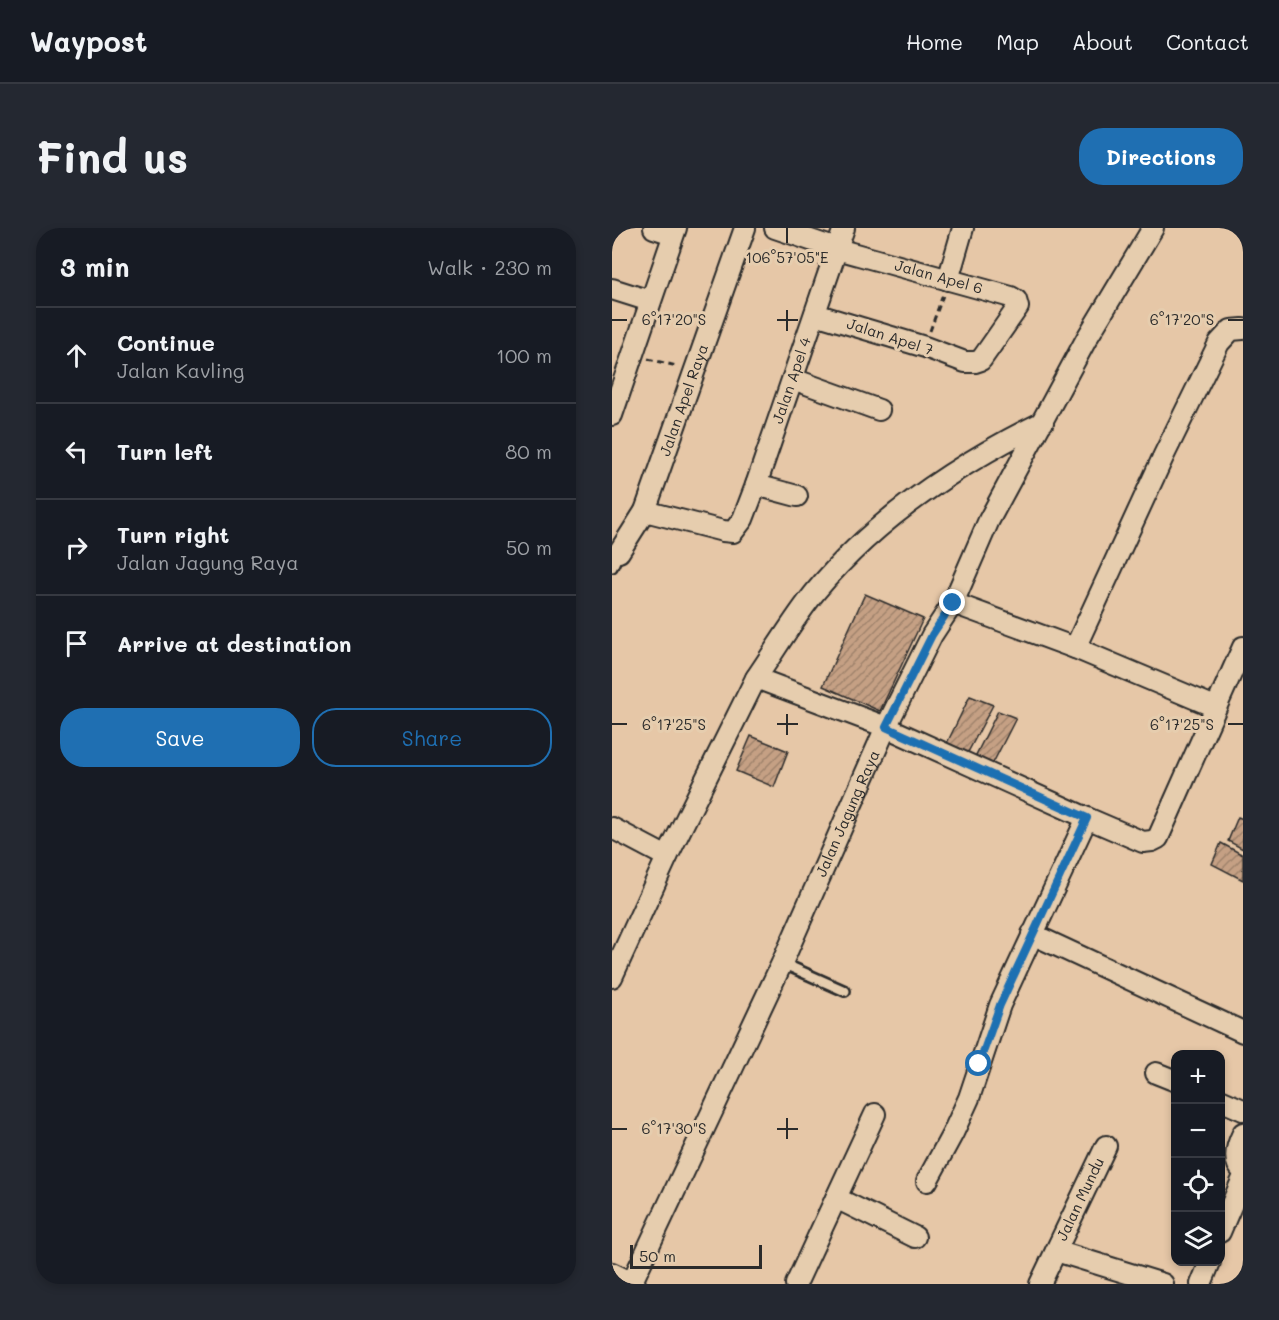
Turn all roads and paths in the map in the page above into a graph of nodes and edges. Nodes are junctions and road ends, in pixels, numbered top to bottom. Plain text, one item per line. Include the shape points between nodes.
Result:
1 (654, 228) edge
2 (745, 228) edge
3 (775, 228) edge
4 (844, 228) edge
5 (963, 228) edge
6 (1153, 228) edge
7 (675, 231) edge
8 (837, 249) junction
9 (948, 280) junction
10 (612, 289) edge
11 (650, 301) junction
12 (815, 314) junction
13 (1243, 329) edge
14 (925, 347) junction
15 (634, 355) junction
16 (965, 362) joint
17 (696, 371) junction
18 (793, 379) junction
19 (618, 381) edge
20 (879, 410) dead end
21 (612, 415) edge
22 (1043, 422) junction
23 (756, 485) junction
24 (797, 496) dead end
25 (645, 511) junction
26 (614, 558) edge
27 (953, 603) junction
28 (1075, 648) junction
29 (1243, 648) edge
30 (756, 678) junction
31 (1215, 707) junction
32 (886, 727) junction
33 (1087, 818) junction
34 (612, 828) edge
35 (667, 857) junction
36 (1032, 934) junction
37 (782, 963) junction
38 (613, 974) edge
39 (845, 991) dead end
40 (1243, 1032) edge
41 (1156, 1073) dead end
42 (1171, 1079) edge
43 (1225, 1102) edge
44 (1243, 1110) edge
45 (875, 1114) dead end
46 (1243, 1133) edge
47 (1106, 1146) dead end
48 (1243, 1172) edge
49 (1243, 1178) edge
50 (927, 1181) dead end
51 (836, 1198) junction
52 (1236, 1211) edge
53 (1225, 1226) edge
54 (915, 1237) dead end
55 (1056, 1251) junction
56 (1208, 1266) edge
57 (612, 1273) edge
58 (1132, 1280) edge
59 (633, 1284) edge
60 (796, 1284) edge
61 (1040, 1284) edge
62 (1163, 1284) edge
63 (1201, 1284) edge

1 - 7 street
2 - 17 street, Jalan Apel Raya
3 - 8 street, Jalan Apel 6
4 - 8 street, Jalan Apel 4
5 - 9 street
6 - 22 street, Jalan Jagung Raya via 1087,338
7 - 11 street
8 - 9 street, Jalan Apel 6
8 - 12 street, Jalan Apel 4
9 - 14 path
9 - 16 street, Jalan Apel 6 via 1017,302 1016,311 981,360
10 - 11 street
11 - 15 street
12 - 14 street, Jalan Apel 7
12 - 18 street, Jalan Apel 4
13 - 28 street via 1231,330 1219,343
14 - 16 street, Jalan Apel 7
15 - 17 path
15 - 19 street
17 - 25 street, Jalan Apel Raya
18 - 20 street
18 - 23 street, Jalan Apel 4
19 - 21 street
22 - 27 street, Jalan Jagung Raya via 989,520
22 - 30 street via 994,446 938,482 866,539 816,591
23 - 24 street
23 - 25 street, Jalan Apel 4 via 734,531
25 - 26 street, Jalan Apel Raya
27 - 28 street
27 - 32 street, Jalan Jagung Raya via 932,635
28 - 31 street
29 - 31 street
30 - 32 street
30 - 35 street
31 - 33 street via 1158,838 1143,842
32 - 33 street
32 - 37 street, Jalan Jagung Raya
33 - 36 street
34 - 35 street
35 - 38 street
36 - 40 street
36 - 50 street via 1000,1005 969,1098
37 - 39 lane
37 - 59 street, Jalan Jagung Raya
41 - 42 street
43 - 44 street
45 - 51 street
46 - 48 street via 1236,1161
47 - 55 street, Jalan Mundu
49 - 52 street
51 - 54 street
51 - 60 street
52 - 53 street
55 - 58 street
55 - 61 street, Jalan Mundu
56 - 63 street
57 - 59 street
58 - 62 street

